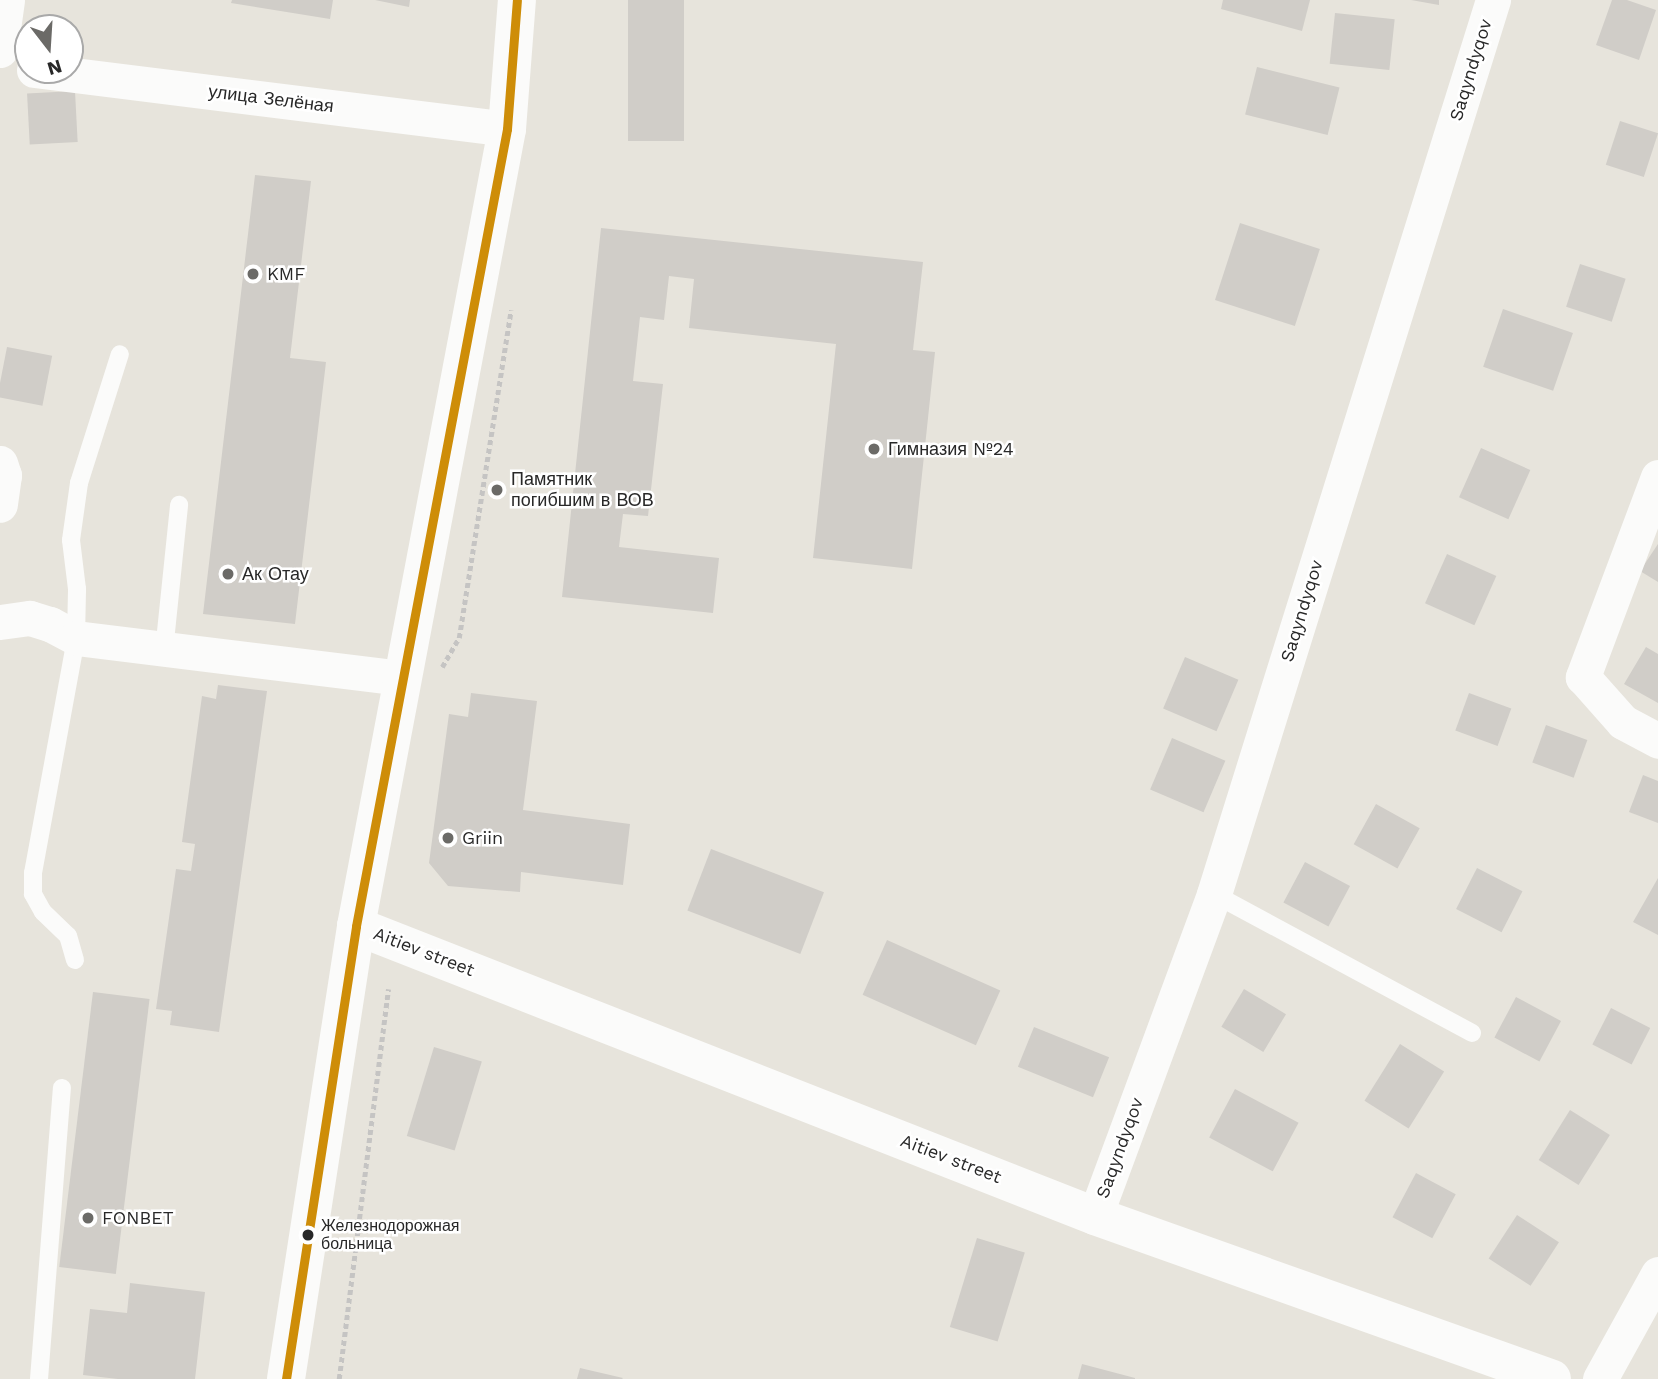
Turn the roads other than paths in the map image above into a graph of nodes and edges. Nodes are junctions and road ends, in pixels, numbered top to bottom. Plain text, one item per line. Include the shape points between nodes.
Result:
1 (7, 0) edge
2 (517, 0) edge
3 (1493, 0) edge
4 (0, 50) edge
5 (84, 76) edge
6 (508, 129) junction
7 (120, 354) dead end
8 (0, 463) edge
9 (1658, 477) edge
10 (0, 505) edge
11 (179, 505) dead end
12 (0, 622) edge
13 (76, 638) junction
14 (164, 651) junction
15 (403, 678) junction
16 (1658, 741) edge
17 (1214, 894) junction
18 (356, 926) junction
19 (75, 960) dead end
20 (1472, 1033) dead end
21 (62, 1088) dead end
22 (1095, 1216) junction
23 (1658, 1274) edge
24 (1482, 1367) edge
25 (39, 1379) edge
26 (286, 1379) edge
27 (1552, 1379) edge
28 (1600, 1379) edge

1 - 4 street
2 - 6 main road
3 - 17 street, Saqyndyqov
5 - 6 street, улица Зелёная
6 - 15 main road
7 - 13 lane via 79,483 71,540
8 - 10 street via 4,475
9 - 16 street via 1583,677 1623,722
11 - 14 lane
12 - 13 street via 30,618
13 - 14 street
13 - 19 lane via 33,873 33,894 43,912 68,936
14 - 15 street
15 - 18 main road
17 - 20 lane
17 - 22 street, Saqyndyqov
18 - 22 main road, Aitiev street
18 - 26 main road
21 - 25 lane
22 - 24 main road, Aitiev street
23 - 28 street
24 - 27 main road, Aitiev street

